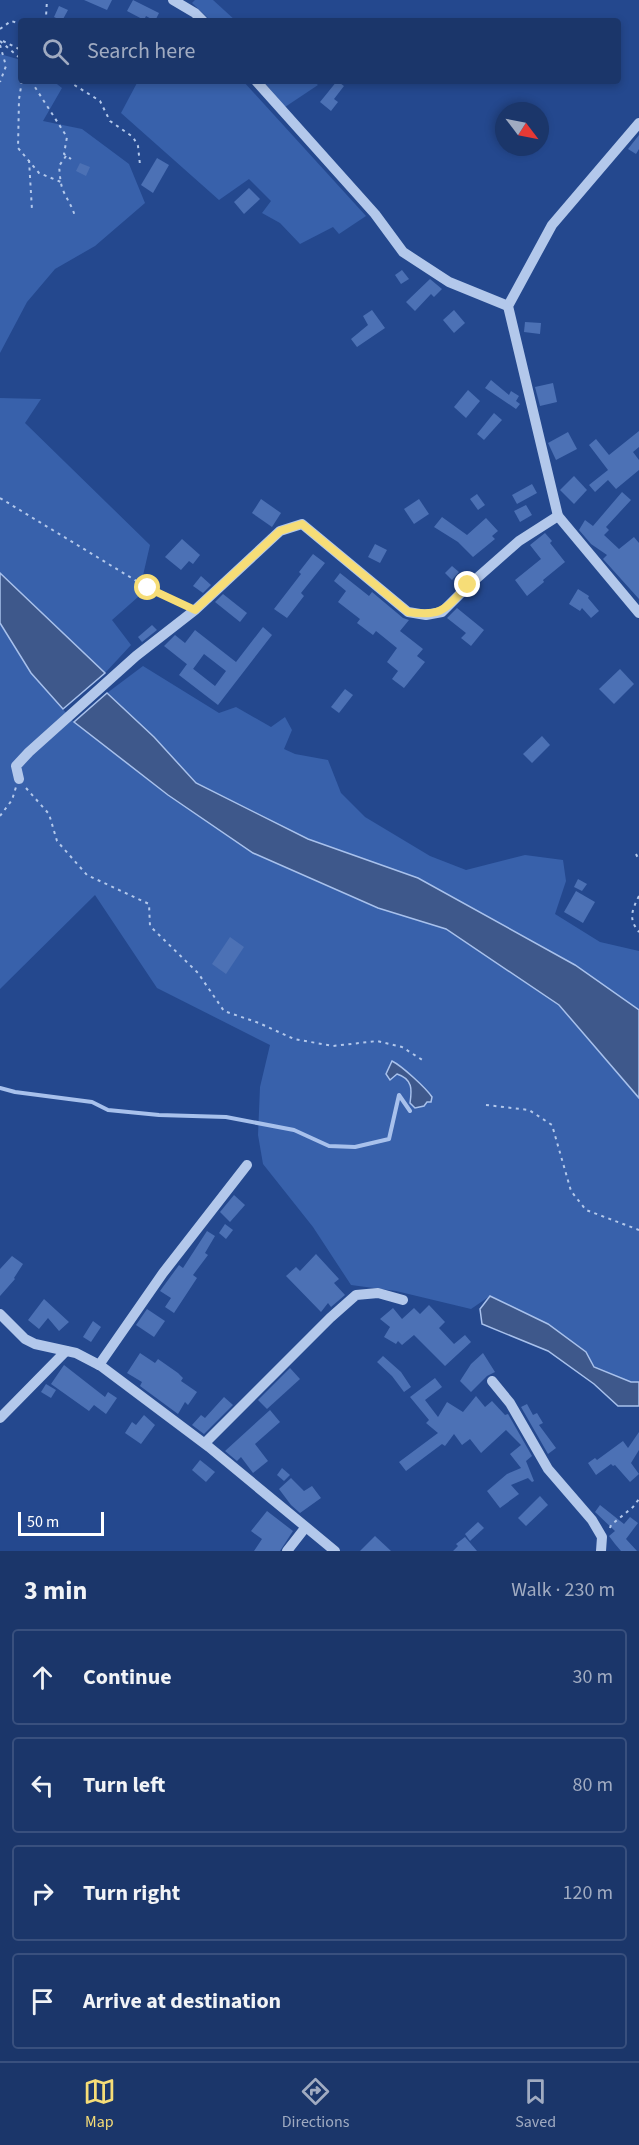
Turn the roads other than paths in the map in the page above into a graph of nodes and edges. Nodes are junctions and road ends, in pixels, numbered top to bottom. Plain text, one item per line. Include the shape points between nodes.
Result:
1 (173, 0) edge
2 (199, 18) edge
3 (259, 84) edge
4 (639, 123) edge
5 (507, 306) junction
6 (558, 516) junction
7 (639, 613) edge
8 (19, 779) road end
9 (247, 1165) dead end
10 (403, 1300) dead end
11 (0, 1314) edge
12 (66, 1351) junction
13 (99, 1365) junction
14 (492, 1381) dead end
15 (0, 1418) edge
16 (205, 1443) junction
17 (305, 1528) junction
18 (602, 1549) edge
19 (286, 1551) edge
20 (335, 1551) edge

1 - 2 street
3 - 5 street via 375,214 403,252 448,282
4 - 5 street via 552,225
5 - 6 street
6 - 7 street
6 - 8 street via 519,541 442,612 426,615 408,612 302,524 280,531 195,610 136,656 29,752 16,766
9 - 13 street via 163,1273
10 - 16 street via 378,1293 356,1295
11 - 12 street via 25,1339
12 - 13 street
12 - 15 street
13 - 16 street
14 - 18 street via 510,1403 548,1469 592,1520 602,1537
16 - 17 street
17 - 19 street
17 - 20 street

